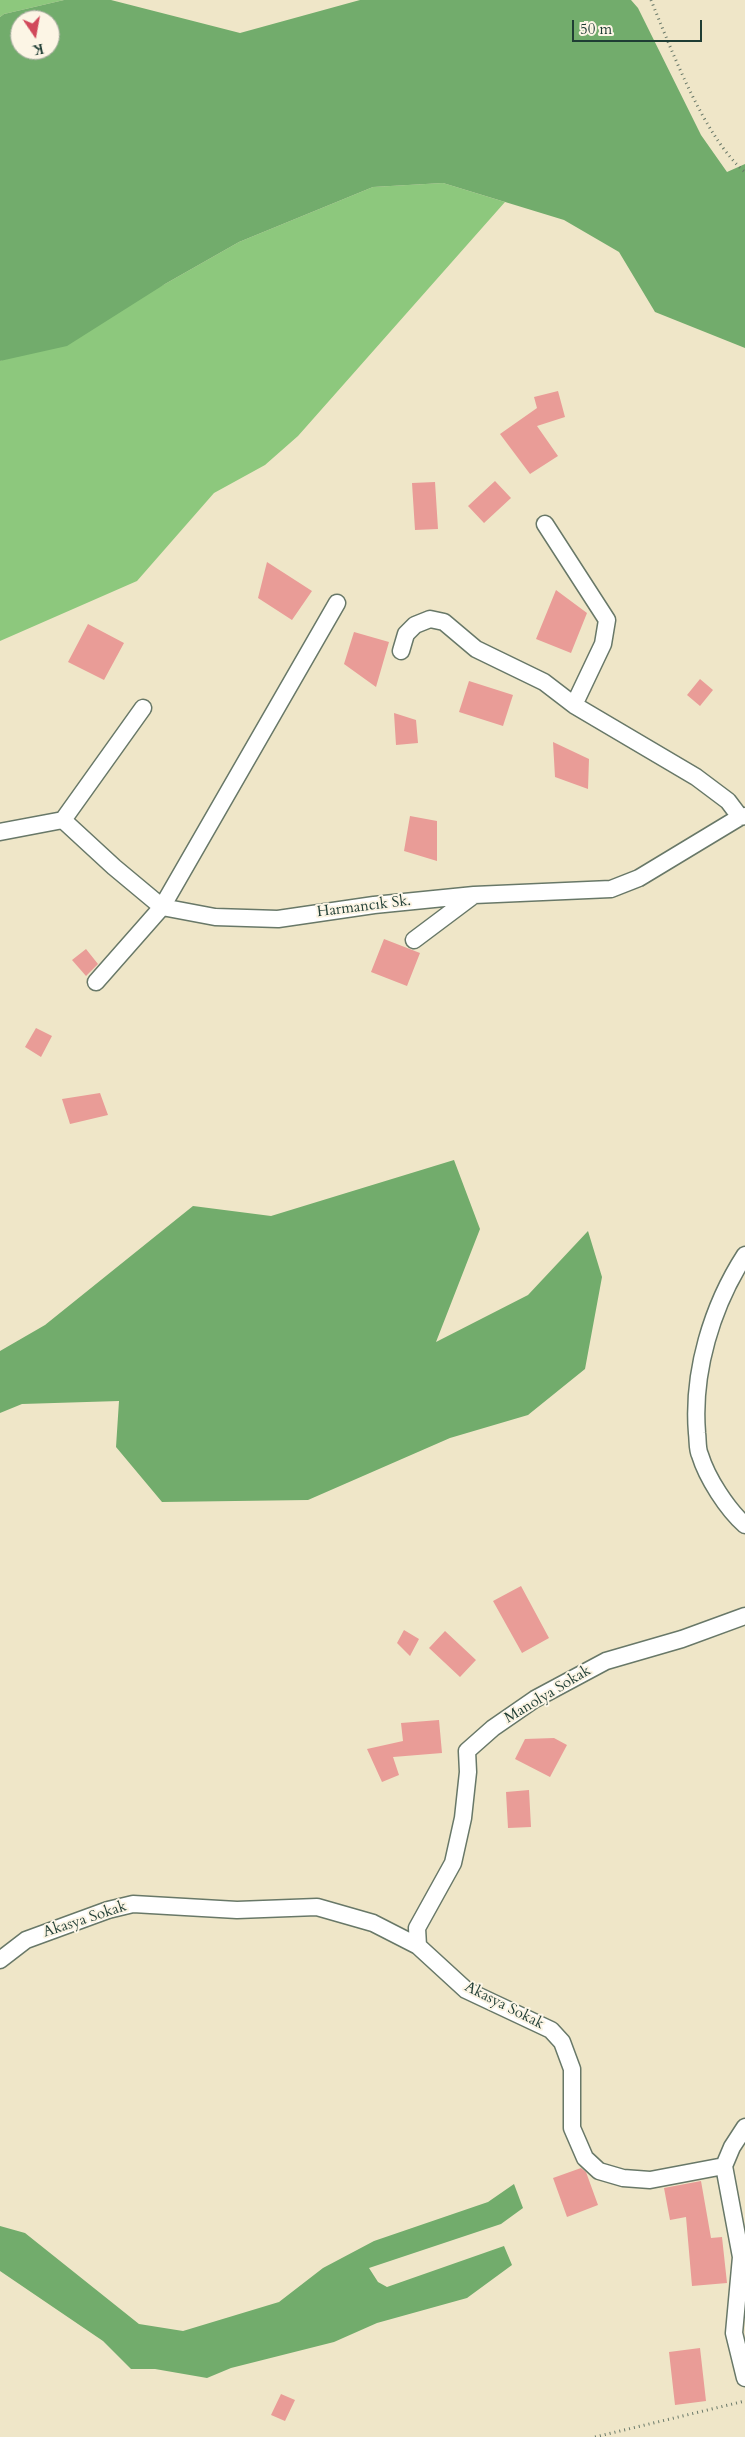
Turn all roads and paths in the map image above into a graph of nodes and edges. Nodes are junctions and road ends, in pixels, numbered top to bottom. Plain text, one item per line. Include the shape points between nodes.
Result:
1 (651, 0) edge
2 (745, 172) edge
3 (546, 524) dead end
4 (337, 603) dead end
5 (401, 651) dead end
6 (574, 705) junction
7 (143, 708) dead end
8 (742, 816) edge
9 (63, 820) junction
10 (0, 832) edge
11 (474, 895) junction
12 (162, 907) junction
13 (414, 940) dead end
14 (96, 982) dead end
15 (745, 1255) edge
16 (745, 1525) edge
17 (745, 1616) edge
18 (418, 1946) junction
19 (0, 1960) edge
20 (745, 2127) edge
21 (724, 2166) junction
22 (745, 2378) edge
23 (745, 2401) edge
24 (594, 2437) edge

1 - 2 path via 711,130
3 - 6 street via 607,620 603,644
4 - 12 street
5 - 6 street via 406,634 415,625 430,619 444,622 476,649 544,682
6 - 8 street via 696,777
7 - 9 street
8 - 11 street, Harmancık Sk. via 638,878 611,889
9 - 10 street
9 - 12 street, Harmancık Sk.
11 - 12 street, Harmancık Sk. via 278,919 215,917
11 - 13 street
12 - 14 street
15 - 16 street via 724,1289 706,1347 695,1404 699,1455 733,1514
17 - 18 street, Manolya Sokak via 606,1661 535,1699 467,1751 463,1818 453,1863 418,1928
18 - 19 street, Akasya Sokak via 373,1923 317,1907 237,1910 133,1904 26,1940
18 - 21 street, Akasya Sokak via 466,1990 551,2030 562,2042 572,2069 572,2128 585,2158 599,2171 623,2178 650,2180
20 - 21 street
21 - 22 street via 741,2257 734,2333
23 - 24 path

